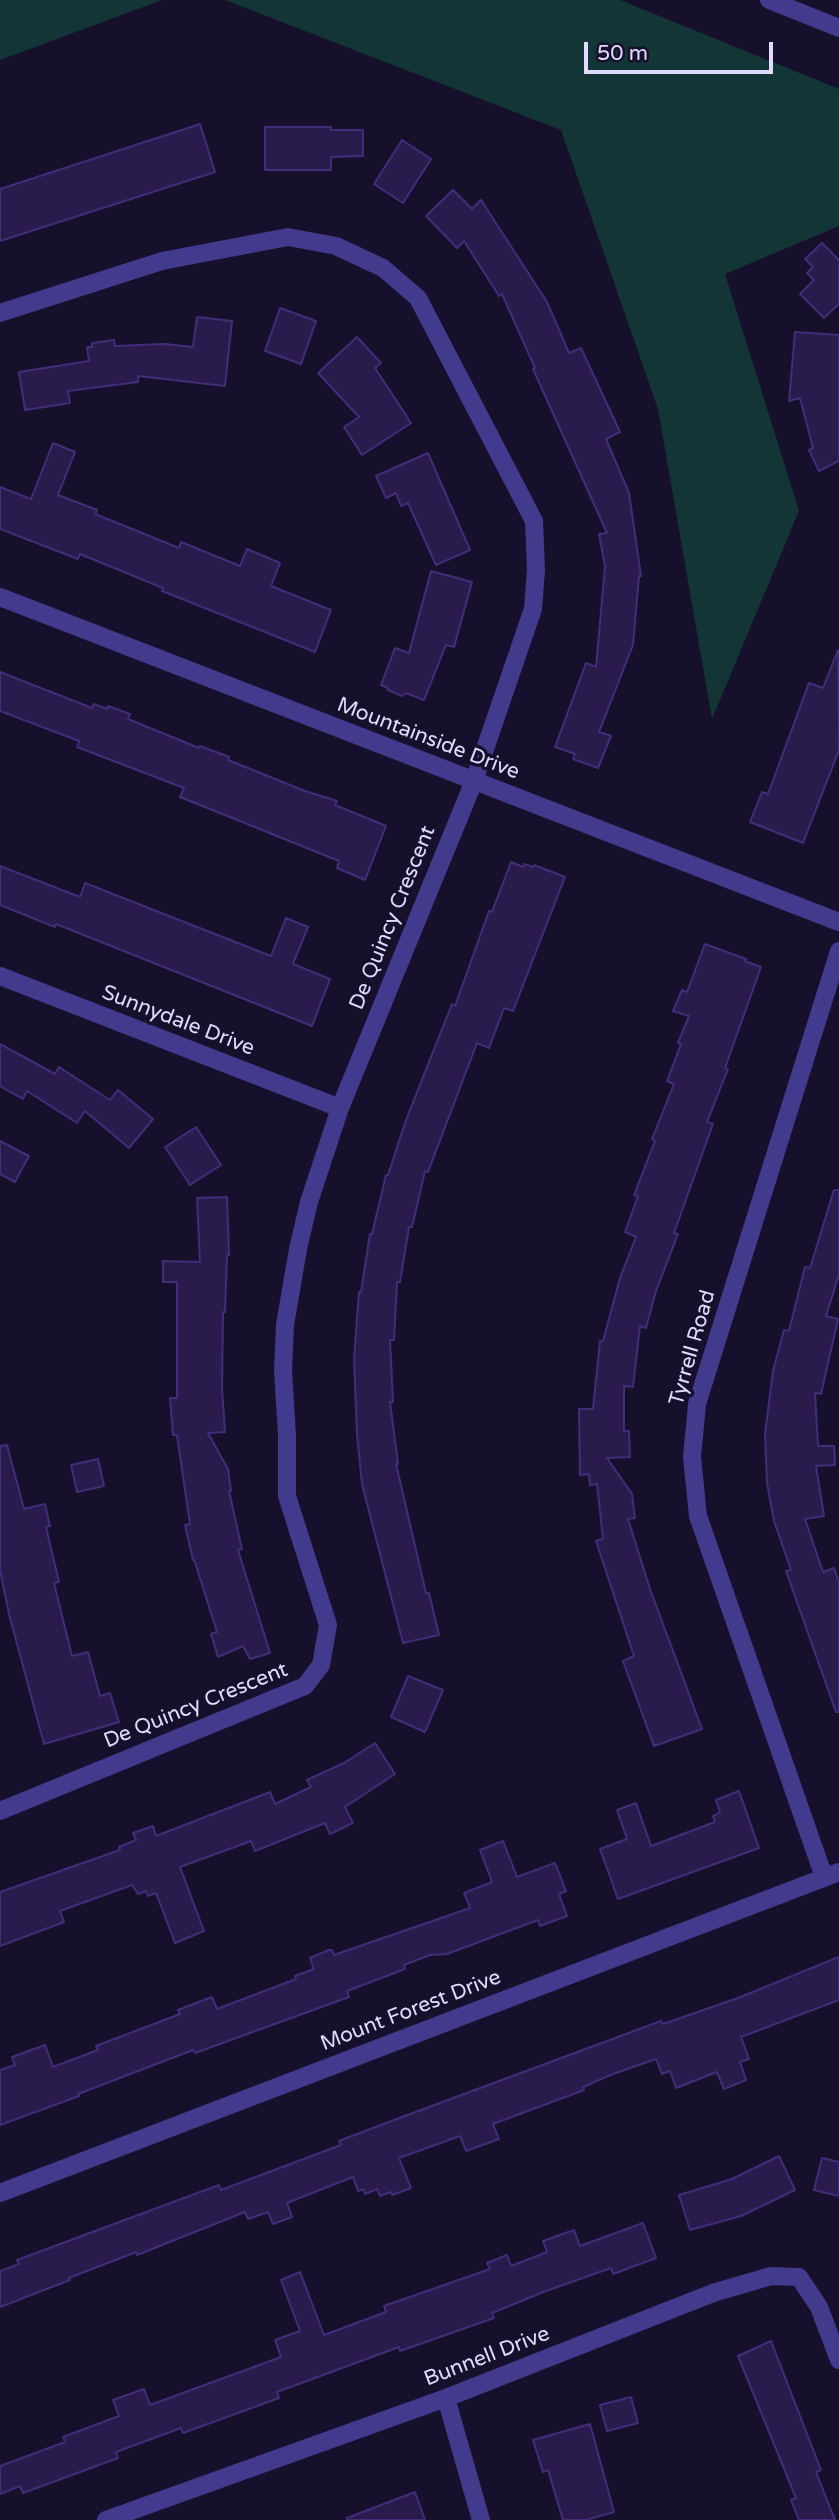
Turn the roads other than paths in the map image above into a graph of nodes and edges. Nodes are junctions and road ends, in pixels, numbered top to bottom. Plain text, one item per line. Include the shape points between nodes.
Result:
1 (769, 0) edge
2 (839, 28) edge
3 (0, 313) edge
4 (0, 597) edge
5 (474, 781) junction
6 (839, 922) edge
7 (839, 951) edge
8 (0, 976) edge
9 (340, 1108) junction
10 (0, 1811) edge
11 (831, 1875) edge
12 (0, 2193) edge
13 (839, 2360) edge
14 (446, 2398) junction
15 (106, 2520) edge
16 (481, 2520) edge

1 - 2 street
3 - 5 street, De Quincy Crescent via 162,261 288,237 335,246 383,268 418,298 534,520 533,609
4 - 5 street, Mountainside Drive
5 - 6 street, Mountainside Drive
5 - 9 street, De Quincy Crescent
7 - 11 street, Tyrrell Road via 697,1404 692,1457 698,1516
8 - 9 street, Sunnydale Drive
9 - 10 street, De Quincy Crescent via 298,1249 282,1371 287,1496 328,1625 321,1665 305,1686
11 - 12 street, Mount Forest Drive
13 - 14 street, Bunnell Drive via 819,2307 799,2277 771,2276 713,2293
14 - 15 street, Bunnell Drive
14 - 16 street

